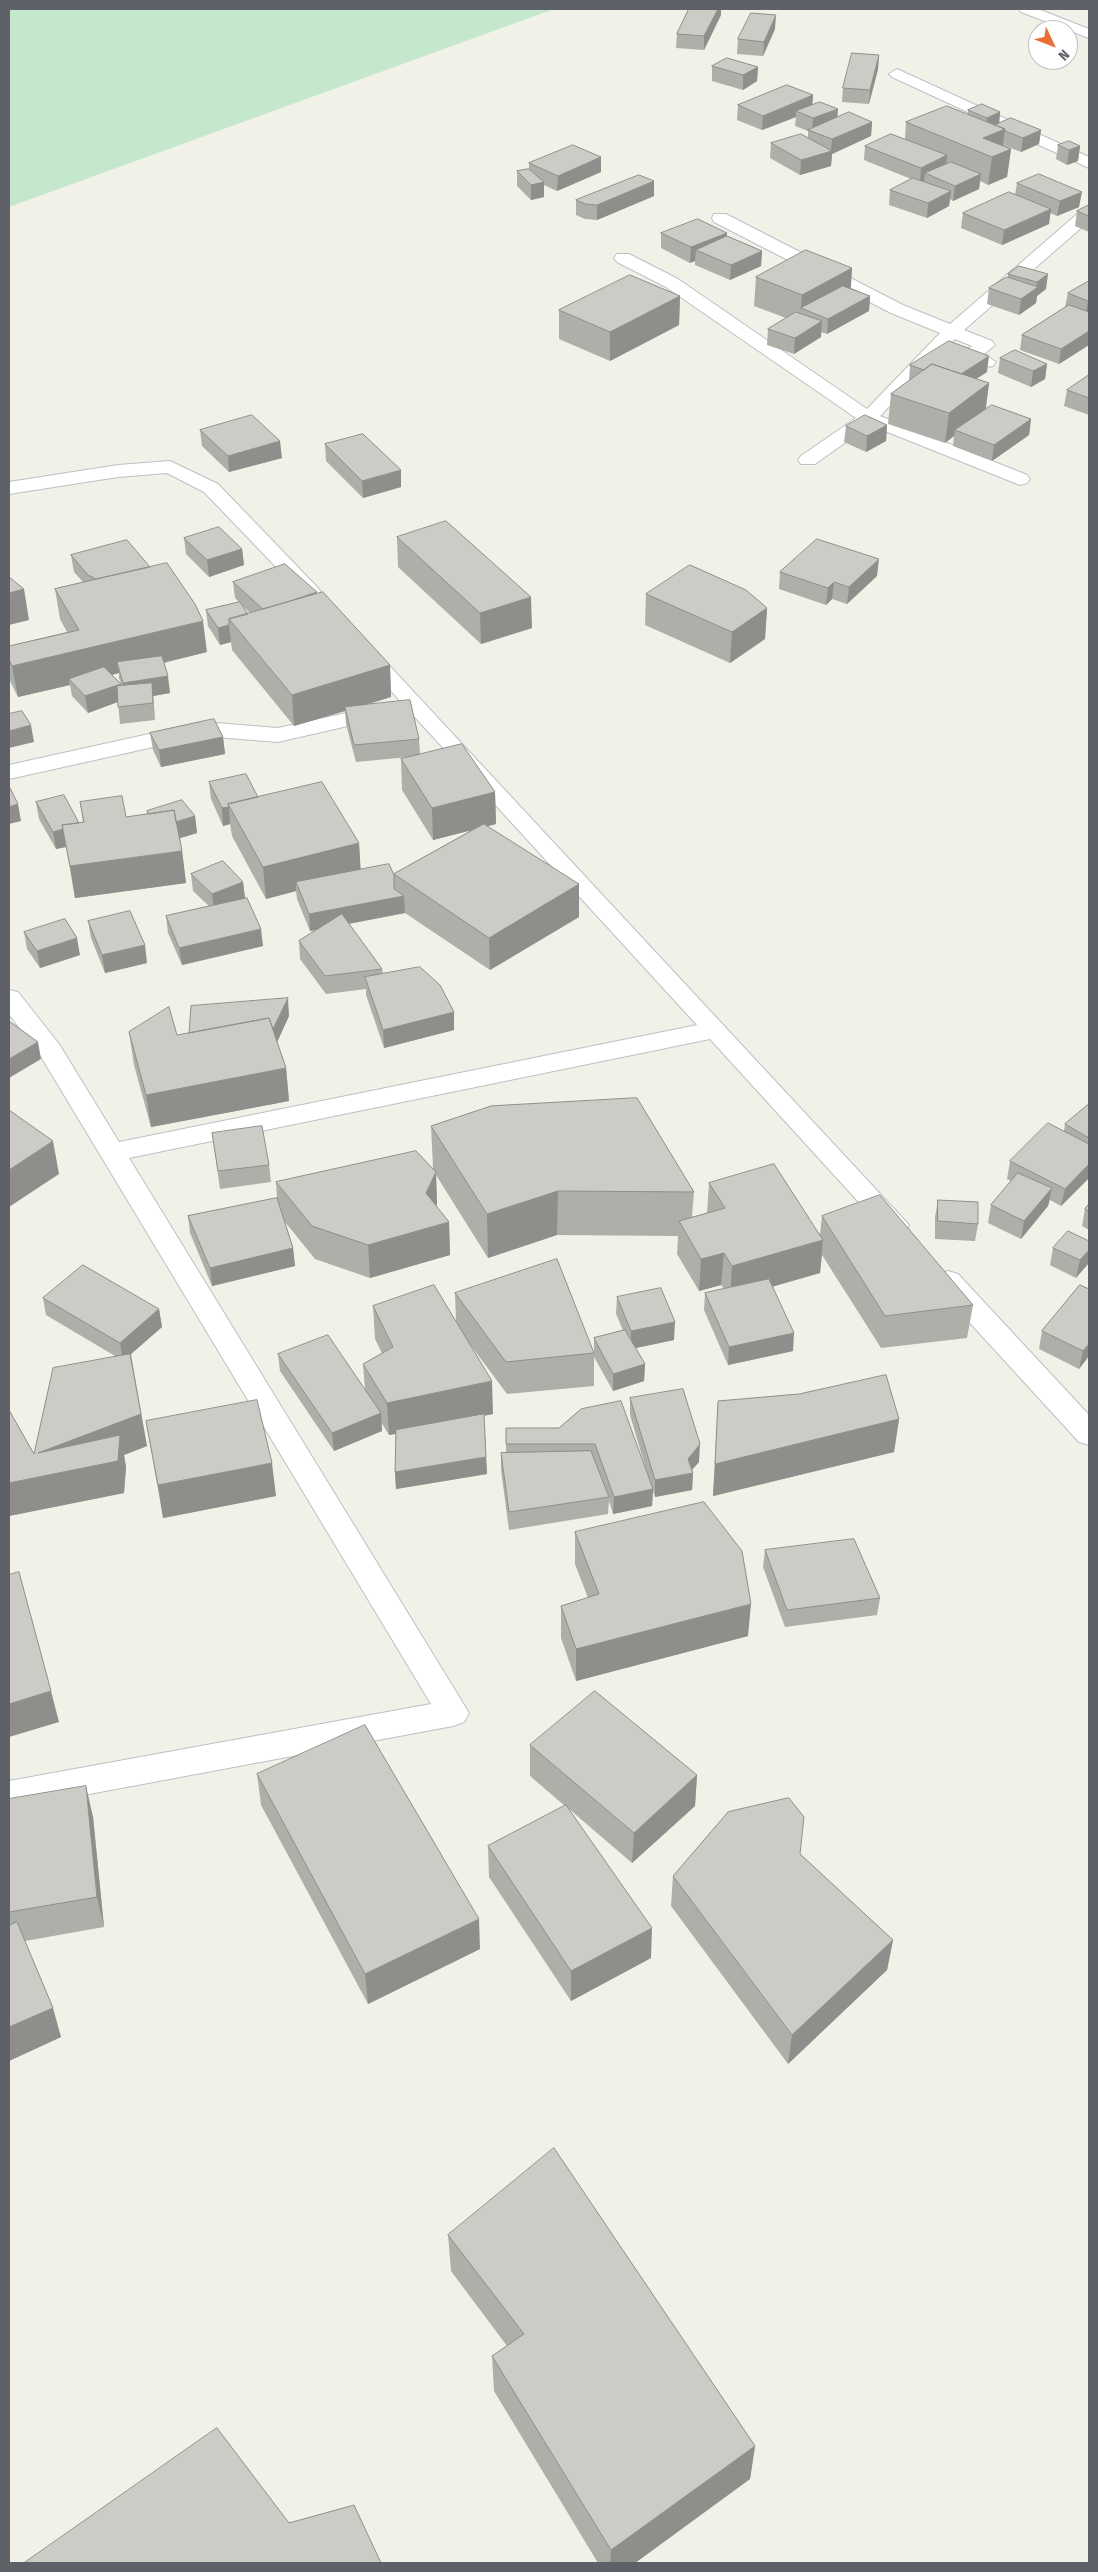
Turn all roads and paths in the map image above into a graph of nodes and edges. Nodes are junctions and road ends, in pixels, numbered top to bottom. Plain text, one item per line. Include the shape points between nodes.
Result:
1 (1026, 9) edge
2 (1089, 34) edge
3 (897, 74) dead end
4 (1089, 163) edge
5 (1089, 213) edge
6 (720, 218) dead end
7 (623, 258) dead end
8 (952, 332) junction
9 (987, 362) edge
10 (868, 418) junction
11 (808, 460) dead end
12 (1020, 479) dead end
13 (9, 488) edge
14 (327, 610) edge
15 (347, 632) edge
16 (414, 704) junction
17 (9, 772) edge
18 (9, 998) edge
19 (715, 1030) junction
20 (113, 1152) junction
21 (909, 1239) edge
22 (936, 1268) edge
23 (1089, 1434) edge
24 (9, 1795) edge

1 - 2 street
3 - 4 street
5 - 8 street
6 - 8 street via 896,309
7 - 10 street via 672,283
8 - 9 street via 986,345 970,354
8 - 10 street
10 - 11 street
10 - 12 street
13 - 14 street via 170,466 211,488
15 - 16 street
16 - 17 street via 278,735 203,729
16 - 19 street
18 - 20 street via 50,1050
19 - 20 street
19 - 21 street
20 - 24 street via 454,1713
22 - 23 street

